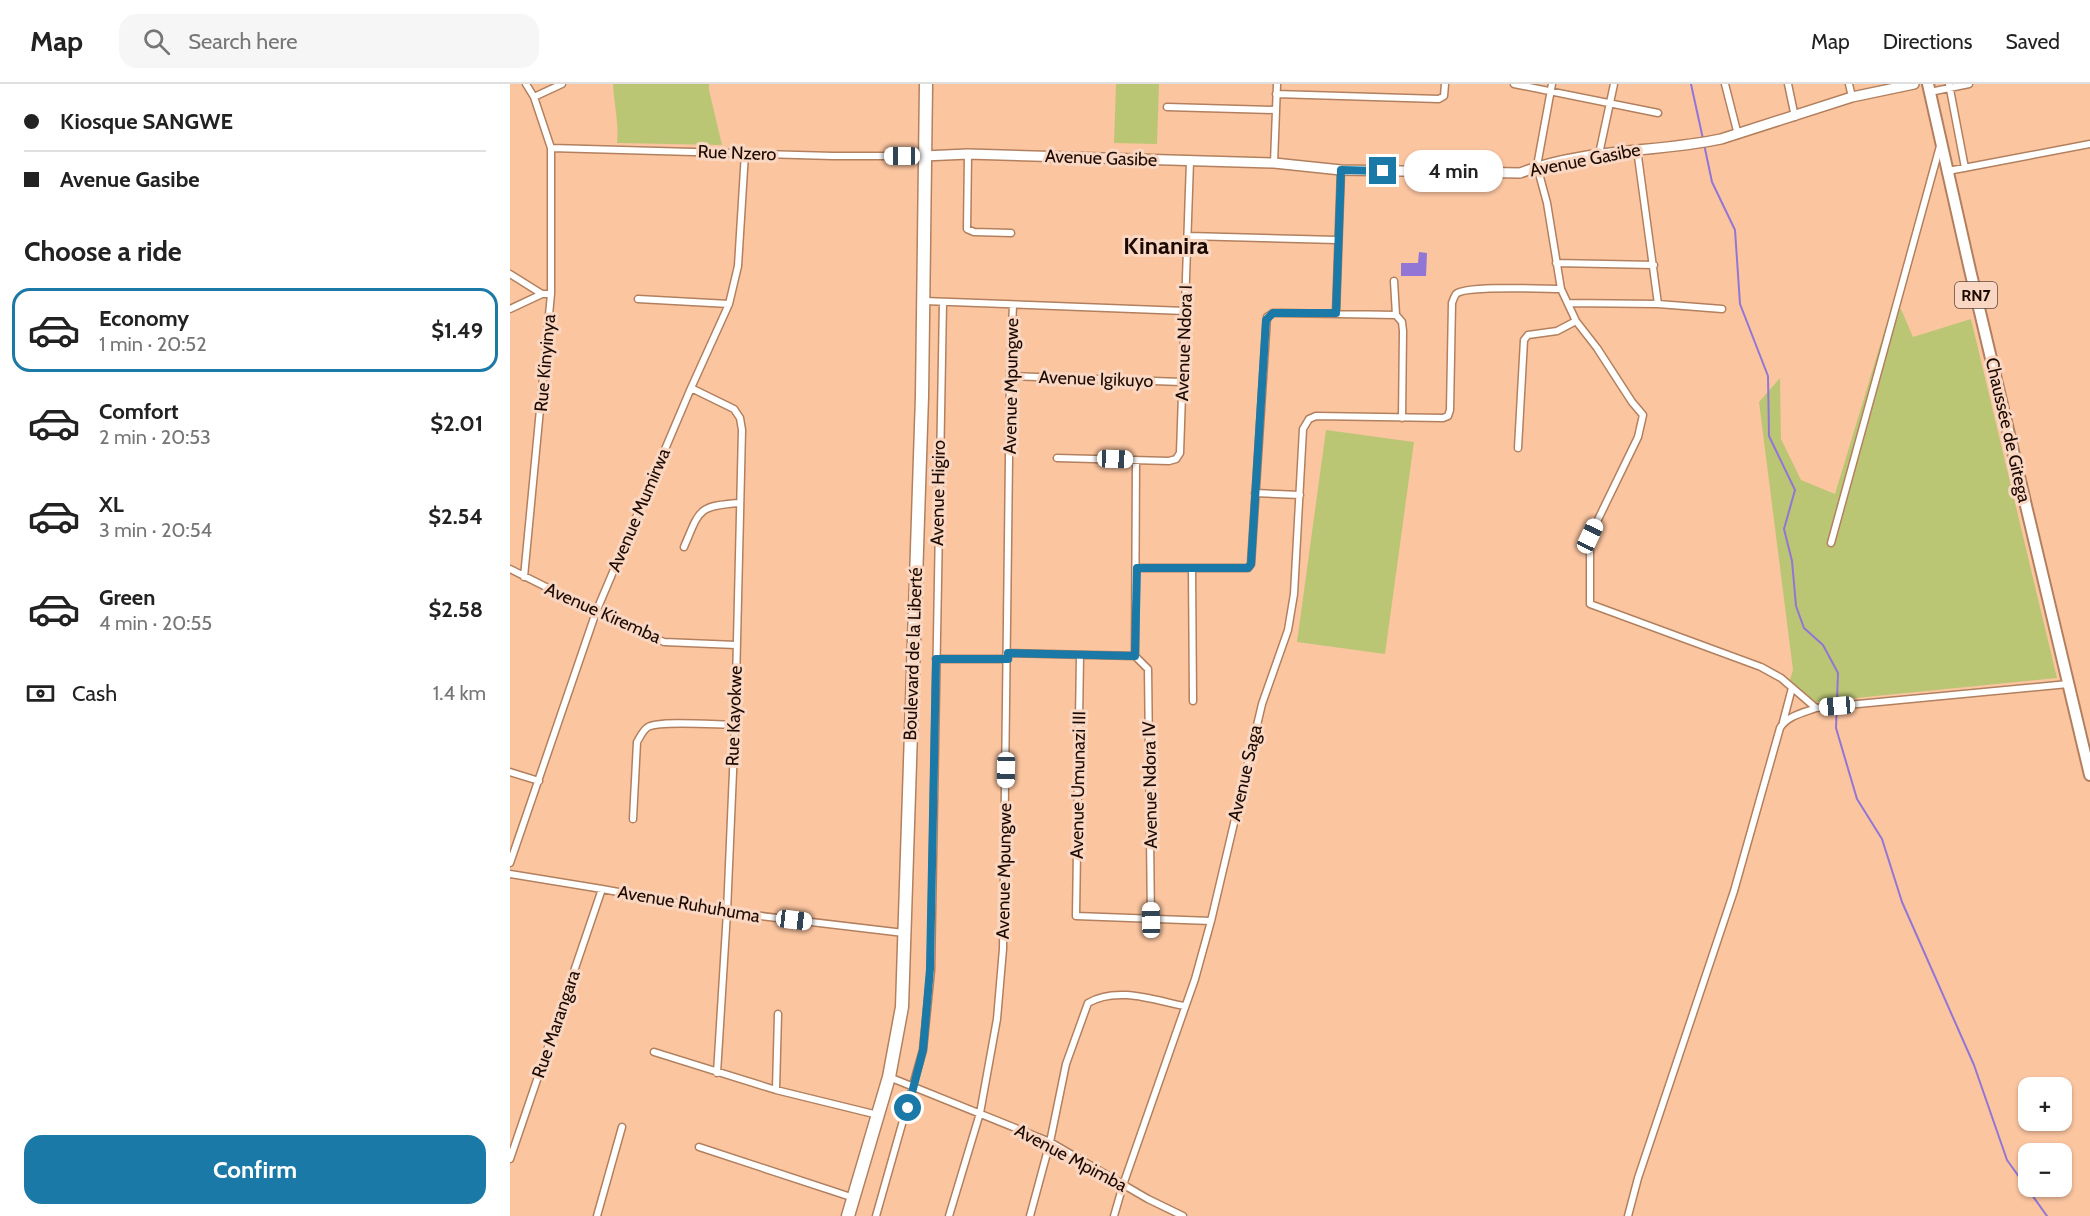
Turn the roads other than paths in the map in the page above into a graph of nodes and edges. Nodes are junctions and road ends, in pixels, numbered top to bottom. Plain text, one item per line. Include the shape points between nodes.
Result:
1 (525, 84) edge
2 (562, 84) edge
3 (926, 84) edge
4 (1277, 84) edge
5 (1445, 84) edge
6 (1514, 84) edge
7 (1552, 84) edge
8 (1614, 84) edge
9 (1725, 84) edge
10 (1788, 84) edge
11 (1849, 84) edge
12 (1914, 84) edge
13 (1970, 84) edge
14 (1949, 86) edge
15 (1929, 88) edge
16 (1551, 92) junction
17 (1276, 94) junction
18 (534, 97) junction
19 (1851, 97) junction
20 (1611, 102) junction
21 (1167, 107) dead end
22 (1276, 110) junction
23 (1658, 113) dead end
24 (1796, 117) junction
25 (1738, 135) junction
26 (1941, 143) junction
27 (2090, 144) edge
28 (551, 148) junction
29 (1637, 150) junction
30 (745, 153) junction
31 (968, 154) junction
32 (1599, 154) junction
33 (924, 156) junction
34 (1190, 160) junction
35 (1274, 163) junction
36 (1537, 166) junction
37 (1965, 168) junction
38 (1341, 170) junction
39 (1948, 171) junction
40 (1011, 233) dead end
41 (1188, 236) junction
42 (1337, 240) junction
43 (1556, 263) junction
44 (1654, 266) junction
45 (510, 274) edge
46 (1394, 281) dead end
47 (1561, 290) junction
48 (542, 294) junction
49 (551, 294) junction
50 (638, 299) dead end
51 (923, 301) junction
52 (943, 303) junction
53 (1568, 303) junction
54 (729, 304) junction
55 (1658, 304) junction
56 (1013, 305) junction
57 (510, 309) edge
58 (1722, 309) dead end
59 (1185, 311) junction
60 (1336, 313) junction
61 (1396, 315) junction
62 (1576, 321) junction
63 (1010, 376) junction
64 (1182, 382) junction
65 (691, 388) junction
66 (1405, 417) junction
67 (1518, 448) dead end
68 (1057, 458) dead end
69 (1136, 460) junction
70 (1255, 494) junction
71 (1300, 495) junction
72 (739, 503) junction
73 (1831, 543) dead end
74 (684, 547) dead end
75 (1137, 568) junction
76 (510, 569) edge
77 (1192, 569) junction
78 (524, 577) junction
79 (596, 612) junction
80 (736, 645) junction
81 (1080, 655) junction
82 (1008, 656) junction
83 (1135, 656) junction
84 (936, 659) junction
85 (2068, 684) junction
86 (1792, 688) junction
87 (1193, 701) dead end
88 (1816, 708) junction
89 (1783, 723) junction
90 (735, 725) junction
91 (2087, 745) edge
92 (510, 772) edge
93 (2090, 775) edge
94 (539, 781) junction
95 (633, 819) dead end
96 (510, 863) edge
97 (510, 874) edge
98 (602, 889) junction
99 (728, 912) junction
100 (1151, 920) junction
101 (1211, 921) junction
102 (904, 933) junction
103 (1184, 1006) junction
104 (778, 1014) dead end
105 (654, 1052) dead end
106 (717, 1073) junction
107 (889, 1077) junction
108 (914, 1087) junction
109 (776, 1090) junction
110 (980, 1113) junction
111 (879, 1115) junction
112 (622, 1127) dead end
113 (1050, 1142) junction
114 (699, 1147) dead end
115 (510, 1159) edge
116 (1123, 1185) junction
117 (854, 1198) junction
118 (597, 1216) edge
119 (848, 1216) edge
120 (876, 1216) edge
121 (949, 1216) edge
122 (1030, 1216) edge
123 (1114, 1216) edge
124 (1183, 1216) edge
125 (1628, 1216) edge

1 - 18 street, Rue Kinyinya
2 - 18 street
3 - 33 highway, Boulevard de la Liberté
4 - 17 street
5 - 17 street via 1440,99
6 - 16 street
7 - 16 street
8 - 20 street
9 - 25 street
10 - 24 street
11 - 19 street
12 - 19 street, Avenue Gasibe
13 - 14 street
14 - 15 street
14 - 37 street
15 - 26 main road, Chaussée de Gitega / RN7
16 - 20 street
16 - 36 street
17 - 22 street
18 - 28 street, Rue Kinyinya
19 - 24 street, Avenue Gasibe
20 - 23 street
20 - 32 street
21 - 22 street
22 - 35 street
24 - 25 street, Avenue Gasibe
25 - 29 street, Avenue Gasibe
26 - 39 main road, Chaussée de Gitega / RN7
26 - 73 street
27 - 37 street
28 - 30 street, Rue Nzero
28 - 49 street, Rue Kinyinya
29 - 32 street, Avenue Gasibe
29 - 44 street
30 - 33 street, Rue Nzero
30 - 54 street, Avenue Mumirwa via 738,266
31 - 33 street, Avenue Gasibe
31 - 34 street, Avenue Gasibe
31 - 40 street via 967,229
32 - 36 street, Avenue Gasibe
33 - 51 highway, Boulevard de la Liberté
34 - 35 street, Avenue Gasibe
34 - 41 street, Avenue Ndora I
35 - 38 street, Avenue Gasibe
36 - 38 street, Avenue Gasibe via 1509,174
36 - 43 street
37 - 39 street
38 - 42 street
39 - 85 main road, Chaussée de Gitega / RN7
41 - 42 street
41 - 59 street, Avenue Ndora I
42 - 60 street
43 - 44 street
43 - 47 street
44 - 55 street
45 - 48 street
46 - 61 street
47 - 53 street
47 - 66 street via 1478,289 1456,294 1452,303 1448,416
48 - 49 street
48 - 57 street
49 - 78 street, Rue Kinyinya
50 - 54 street
51 - 52 street
51 - 102 highway, Boulevard de la Liberté
52 - 56 street
52 - 84 street, Avenue Higiro
53 - 55 street
53 - 62 street
54 - 65 street, Avenue Mumirwa
55 - 58 street
56 - 59 street
56 - 63 street, Avenue Mpungwe
59 - 64 street, Avenue Ndora I
60 - 61 street
60 - 70 street via 1273,313 1268,317
61 - 66 street via 1403,331
62 - 67 street via 1557,331 1528,335 1524,340
62 - 86 street via 1643,415 1638,437 1590,536 1590,604 1761,667
63 - 64 street, Avenue Igikuyo
63 - 82 street, Avenue Mpungwe
64 - 69 street, Avenue Ndora I via 1180,453 1169,461
65 - 72 street, Rue Kayokwe via 738,412 742,430
65 - 79 street, Avenue Mumirwa
66 - 71 street, Avenue Saga via 1309,418 1303,429
68 - 69 street
69 - 75 street
70 - 71 street
70 - 77 street via 1248,568
71 - 101 street, Avenue Saga via 1288,630 1262,704
72 - 74 street via 706,508 694,523
72 - 80 street, Rue Kayokwe
75 - 77 street
75 - 83 street
76 - 78 street, Avenue Kiremba
77 - 87 street
78 - 79 street, Avenue Kiremba
79 - 80 street, Avenue Kiremba via 664,642
79 - 94 street, Avenue Mumirwa
80 - 90 street, Rue Kayokwe
81 - 82 street
81 - 83 street
81 - 100 street, Avenue Umunazi III via 1076,916
82 - 84 street
82 - 110 street, Avenue Mpungwe via 1003,949 997,1019
83 - 100 street, Avenue Ndora IV via 1148,669
84 - 108 street, Avenue Higiro via 930,969 923,1050
85 - 88 street
85 - 91 main road, Chaussée de Gitega / RN7
86 - 88 street
86 - 89 street
88 - 89 street
89 - 125 street via 1734,891
90 - 95 street via 667,724 649,726 643,731 637,742
90 - 99 street, Rue Kayokwe
91 - 93 main road, Chaussée de Gitega / RN7
92 - 94 street
94 - 96 street, Avenue Mumirwa
97 - 98 street, Avenue Ruhuhuma
98 - 99 street, Avenue Ruhuhuma
98 - 115 street, Rue Marangara
99 - 102 street, Avenue Ruhuhuma
99 - 106 street, Rue Kayokwe
100 - 101 street
101 - 103 street, Avenue Saga
102 - 107 highway, Boulevard de la Liberté via 902,1007
103 - 113 street via 1131,994 1088,1003 1066,1064
103 - 116 street, Avenue Saga
104 - 109 street
105 - 106 street
106 - 109 street
107 - 108 street, Avenue Mpimba
107 - 111 highway, Boulevard de la Liberté
108 - 110 street, Avenue Mpimba
108 - 120 street, Avenue Higiro
109 - 111 street
110 - 113 street, Avenue Mpimba
110 - 121 street, Avenue Mpungwe
111 - 117 highway, Boulevard de la Liberté
112 - 118 street
113 - 116 street, Avenue Mpimba
113 - 122 street
114 - 117 street
116 - 123 street, Avenue Saga
116 - 124 street, Avenue Mpimba
117 - 119 highway, Boulevard de la Liberté

